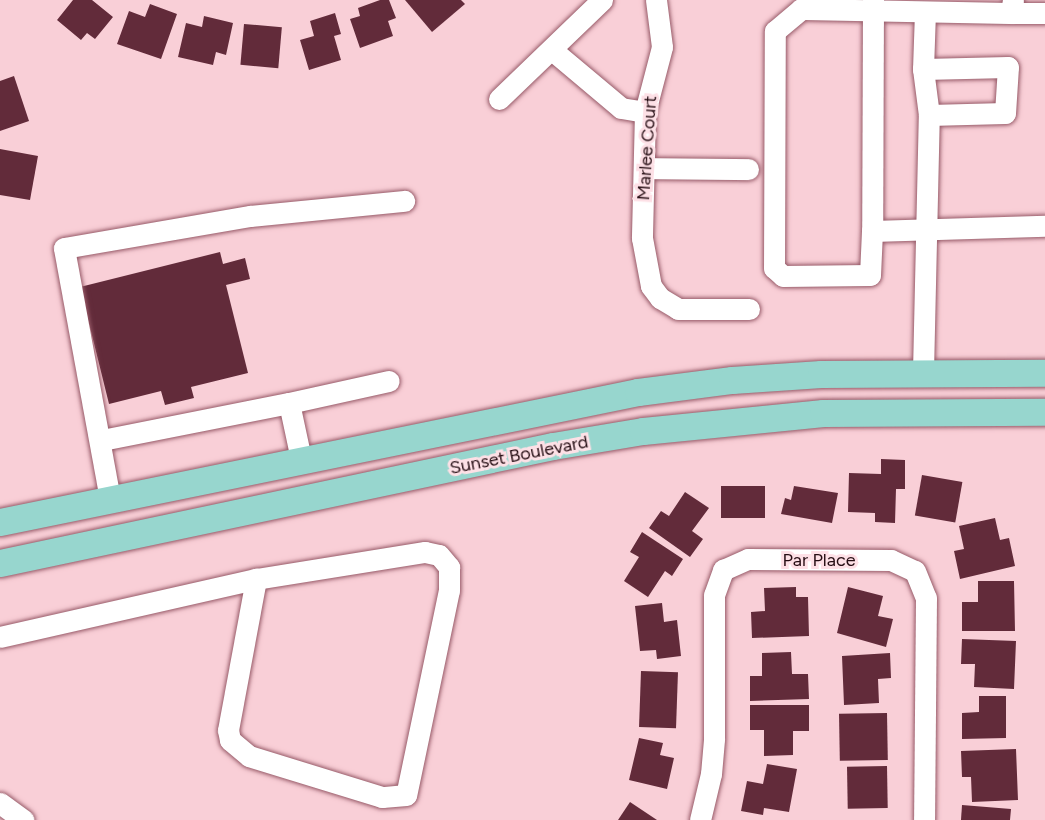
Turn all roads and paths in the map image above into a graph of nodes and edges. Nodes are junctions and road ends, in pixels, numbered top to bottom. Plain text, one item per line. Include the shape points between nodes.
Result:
1 (602, 0) edge
2 (656, 0) edge
3 (873, 6) edge
4 (1012, 7) edge
5 (925, 13) junction
6 (1045, 13) edge
7 (552, 50) junction
8 (923, 69) junction
9 (499, 99) dead end
10 (645, 112) junction
11 (929, 115) junction
12 (644, 168) junction
13 (748, 169) dead end
14 (404, 201) dead end
15 (1045, 226) edge
16 (926, 229) junction
17 (872, 231) junction
18 (749, 309) dead end
19 (923, 372) junction
20 (1045, 373) edge
21 (389, 381) dead end
22 (289, 403) junction
23 (1045, 412) edge
24 (102, 440) junction
25 (301, 459) junction
26 (110, 499) junction
27 (0, 522) edge
28 (0, 563) edge
29 (256, 579) junction
30 (0, 637) edge
31 (0, 803) edge
32 (23, 820) edge
33 (700, 820) edge
34 (924, 820) edge

1 - 7 street
2 - 10 street, Marlee Court via 662,47
3 - 5 street
3 - 17 street
3 - 17 street via 801,9 775,31 774,268 783,276 870,275
4 - 5 street
4 - 6 street
5 - 8 street
7 - 9 street
7 - 10 street via 621,108
8 - 11 street
8 - 11 street via 1008,67 1005,113
10 - 12 street, Marlee Court
11 - 16 street
12 - 13 street
12 - 18 street, Marlee Court via 645,263 651,286 669,306
14 - 24 street via 250,216 63,248
15 - 16 street
16 - 17 street
16 - 19 street
19 - 20 main road
19 - 25 main road via 732,380 638,392
21 - 22 street
22 - 24 street
22 - 25 street
23 - 28 main road, Sunset Boulevard via 823,413 644,431
24 - 26 street
25 - 26 main road
26 - 27 main road
29 - 29 street via 425,552 446,560 449,590 406,795 394,799 249,756 230,740 228,730
29 - 30 street
31 - 32 street
33 - 34 street, Par Place via 711,774 717,581 723,570 735,562 760,560 891,560 915,571 924,584

